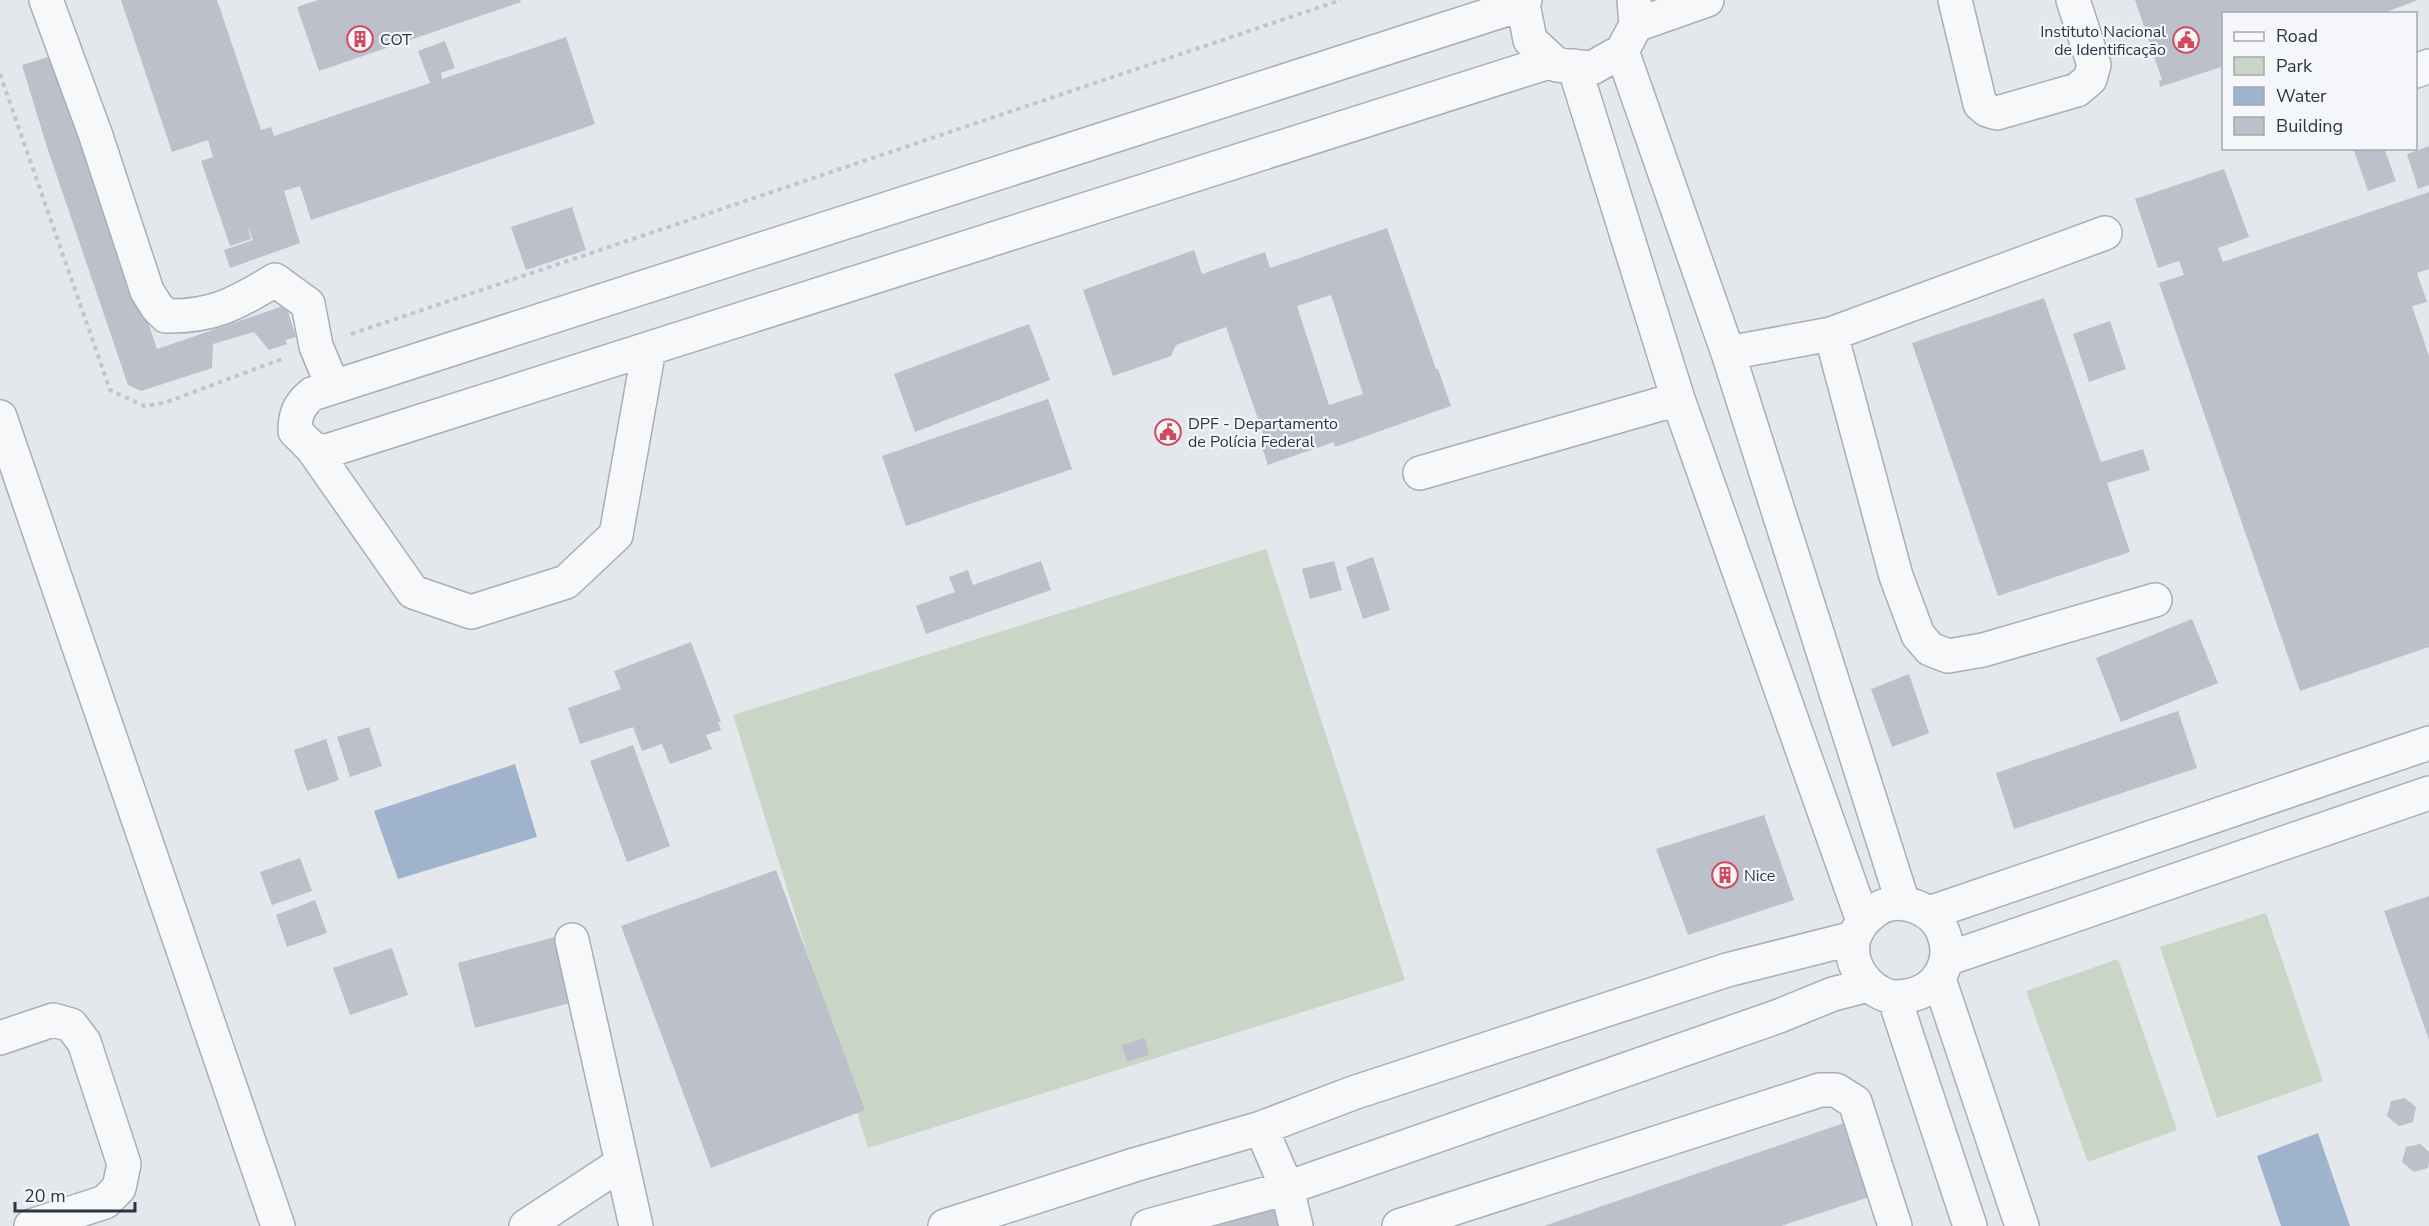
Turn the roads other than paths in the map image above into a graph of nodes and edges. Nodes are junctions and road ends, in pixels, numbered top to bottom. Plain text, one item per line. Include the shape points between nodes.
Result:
1 (46, 0) edge
2 (1707, 0) edge
3 (1954, 0) edge
4 (2073, 0) edge
5 (1524, 2) edge
6 (1630, 25) edge
7 (1563, 63) junction
8 (2105, 233) dead end
9 (1832, 334) junction
10 (649, 349) junction
11 (1728, 353) junction
12 (333, 387) junction
13 (1678, 399) junction
14 (0, 417) edge
15 (312, 448) junction
16 (1420, 473) dead end
17 (2155, 600) dead end
18 (2429, 742) edge
19 (2429, 793) edge
20 (1916, 908) junction
21 (1858, 930) junction
22 (572, 940) dead end
23 (1943, 969) junction
24 (1881, 991) junction
25 (0, 1038) edge
26 (1261, 1128) junction
27 (622, 1163) junction
28 (1287, 1188) junction
29 (31, 1226) edge
30 (278, 1226) edge
31 (526, 1226) edge
32 (636, 1226) edge
33 (945, 1226) edge
34 (1148, 1226) edge
35 (1296, 1226) edge
36 (1399, 1226) edge
37 (1895, 1226) edge
38 (1970, 1226) edge
39 (2022, 1226) edge

1 - 12 lane via 147,291 157,307 166,316 193,316 238,303 275,280 308,304 316,346
2 - 6 lane
3 - 4 lane via 1980,104 1997,113 2077,90 2090,79 2094,65
5 - 7 lane via 1530,40
5 - 12 lane
6 - 7 lane via 1592,68
6 - 11 lane
7 - 10 lane
7 - 13 lane
8 - 9 lane
9 - 11 lane
9 - 17 lane via 1896,576 1918,635 1930,649 1948,656 1983,650
10 - 15 lane via 324,452
10 - 15 lane via 616,535 566,582 471,612 413,592
11 - 20 lane
12 - 15 lane via 300,403 295,431
13 - 16 lane
13 - 21 lane
14 - 30 lane
18 - 20 lane
19 - 23 lane
20 - 21 lane via 1881,907
20 - 23 lane via 1941,926 1947,942
21 - 24 lane via 1854,963
21 - 26 lane via 1353,1093
22 - 27 lane
23 - 24 lane via 1919,994
23 - 39 lane
24 - 28 lane via 1833,994
24 - 38 lane
25 - 29 lane via 53,1020 71,1025 84,1042 124,1164 119,1188 105,1202
26 - 28 lane
26 - 33 lane
27 - 31 lane
27 - 32 lane
28 - 34 lane
28 - 35 lane
36 - 37 lane via 1820,1090 1836,1090 1855,1102

